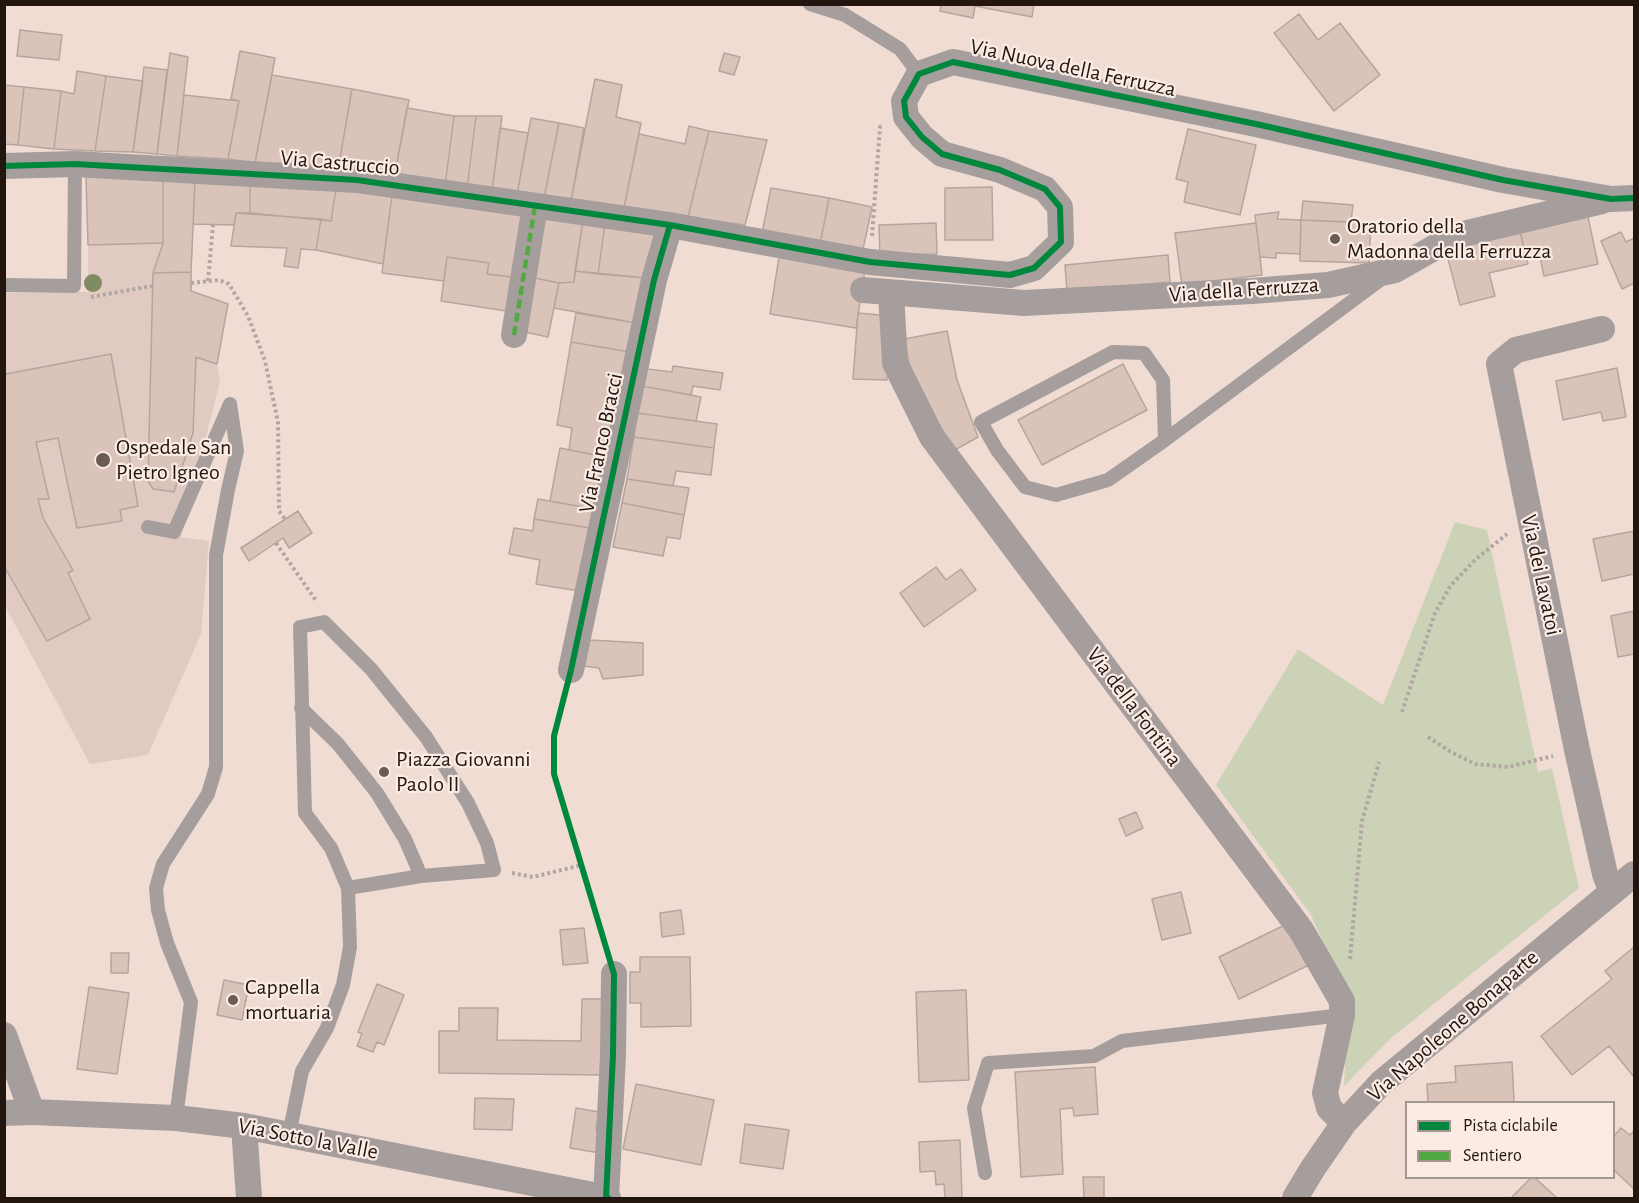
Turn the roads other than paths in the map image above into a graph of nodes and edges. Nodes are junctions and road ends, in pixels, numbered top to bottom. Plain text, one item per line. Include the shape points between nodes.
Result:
1 (810, 4) edge
2 (919, 74) junction
3 (75, 164) junction
4 (4, 166) edge
5 (1623, 199) edge
6 (535, 206) junction
7 (670, 225) junction
8 (1395, 270) junction
9 (4, 285) edge
10 (863, 290) dead end
11 (891, 292) junction
12 (1602, 329) dead end
13 (513, 335) dead end
14 (1165, 440) junction
15 (148, 527) dead end
16 (571, 670) road end
17 (301, 708) junction
18 (1635, 874) edge
19 (422, 876) junction
20 (348, 888) junction
21 (1612, 892) junction
22 (614, 974) road end
23 (1342, 1015) junction
24 (4, 1035) edge
25 (32, 1112) junction
26 (4, 1113) edge
27 (176, 1118) junction
28 (1344, 1123) junction
29 (244, 1126) junction
30 (289, 1135) junction
31 (985, 1173) dead end
32 (249, 1198) edge
33 (607, 1198) edge
34 (1295, 1198) edge

1 - 2 lane via 845,15 900,49
2 - 5 street, Via Nuova della Ferruzza via 953,62 1503,180
2 - 7 street via 904,100 906,117 922,137 942,154 1000,170 1045,189 1060,207 1061,242 1034,268 1010,275 870,262
3 - 4 street, Via Castruccio
3 - 6 street, Via Castruccio via 357,180
3 - 9 lane via 74,286
5 - 8 street, Via della Ferruzza via 1455,236
6 - 7 street, Via Castruccio
6 - 13 street
7 - 16 street, Via Franco Bracci via 652,291
8 - 11 street, Via della Ferruzza via 1317,286 1024,303
8 - 14 lane
10 - 11 street, Via della Ferruzza
11 - 23 street, Via della Fontina via 896,363 932,437 1301,930 1342,1001
12 - 21 street, Via dei Lavatoi via 1516,350 1499,364 1577,750
14 - 14 lane via 1108,480 1056,495 1025,487 981,422 1113,352 1144,353 1163,380
15 - 27 lane via 174,532 230,405 237,451 216,555 216,767 208,794 163,864 156,888 167,943 191,1002
17 - 19 lane via 338,744 377,793
17 - 19 lane via 300,627 324,622 371,669 426,737 468,803 487,843 494,870
17 - 20 lane via 304,813 331,848
18 - 21 street, Via Napoleone Bonaparte
19 - 20 lane
20 - 30 lane via 350,948 343,985 327,1028 302,1071
21 - 28 street, Via Napoleone Bonaparte via 1381,1083
22 - 33 street
23 - 28 street, Via della Fontina via 1325,1093 1329,1108
23 - 31 lane via 1122,1041 1094,1056 988,1063 974,1108
24 - 25 street
25 - 26 street, Via Sotto la Valle
25 - 27 street, Via Sotto la Valle
27 - 29 street, Via Sotto la Valle
28 - 34 street, Via Napoleone Bonaparte
29 - 30 street, Via Sotto la Valle
29 - 32 street
30 - 33 street, Via Sotto la Valle

